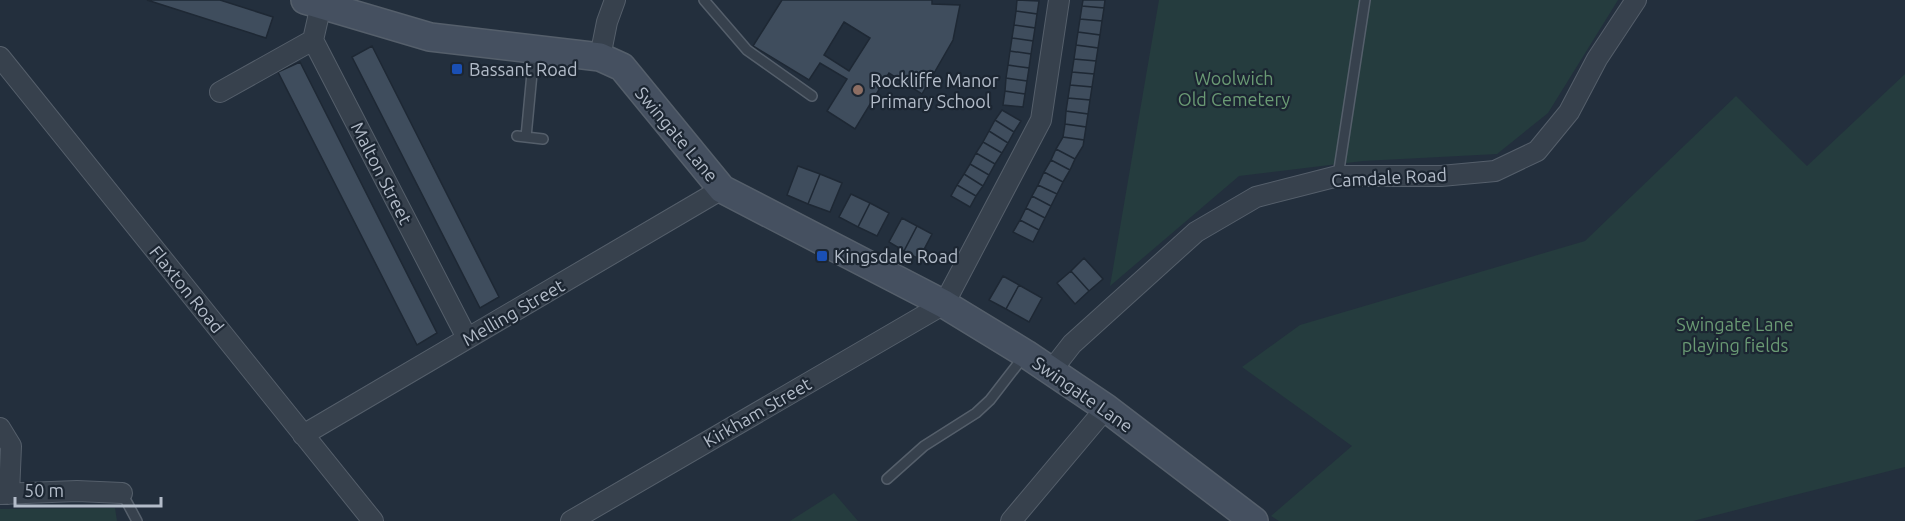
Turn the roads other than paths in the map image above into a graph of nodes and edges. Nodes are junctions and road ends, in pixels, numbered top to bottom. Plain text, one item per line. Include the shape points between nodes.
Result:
1 (615, 0) edge
2 (704, 0) edge
3 (1059, 0) edge
4 (1365, 0) edge
5 (1636, 0) edge
6 (313, 2) edge
7 (313, 40) junction
8 (534, 50) junction
9 (0, 57) edge
10 (600, 57) junction
11 (220, 92) dead end
12 (812, 96) dead end
13 (543, 139) dead end
14 (1338, 176) junction
15 (723, 189) junction
16 (944, 304) junction
17 (467, 339) junction
18 (1026, 354) junction
19 (1051, 371) junction
20 (1106, 408) junction
21 (0, 428) edge
22 (303, 435) junction
23 (887, 479) dead end
24 (122, 493) joint
25 (4, 494) edge
26 (137, 521) edge
27 (374, 521) edge
28 (571, 521) edge
29 (1011, 521) edge
30 (1254, 521) edge

1 - 10 street
2 - 12 lane via 747,50
3 - 16 street via 1041,120
4 - 14 lane
5 - 14 street, Camdale Road via 1597,59 1569,112 1538,151 1495,171 1441,176
6 - 7 street
6 - 8 street, Swingate Lane via 430,38
7 - 11 street
7 - 17 street, Malton Street
8 - 10 street, Swingate Lane
8 - 13 lane via 522,136
9 - 22 street, Flaxton Road
10 - 15 street, Swingate Lane via 622,67
14 - 19 street, Camdale Road via 1256,197 1196,232 1072,344
15 - 16 street, Swingate Lane
15 - 17 street, Melling Street
16 - 18 street, Swingate Lane
16 - 28 street, Kirkham Street
17 - 22 street, Melling Street
18 - 19 street, Swingate Lane
18 - 23 lane via 976,413 924,446
19 - 20 street, Swingate Lane
20 - 29 street
20 - 30 street, Swingate Lane
21 - 25 street via 10,446 11,463
22 - 27 street, Flaxton Road
24 - 25 street
24 - 26 lane

